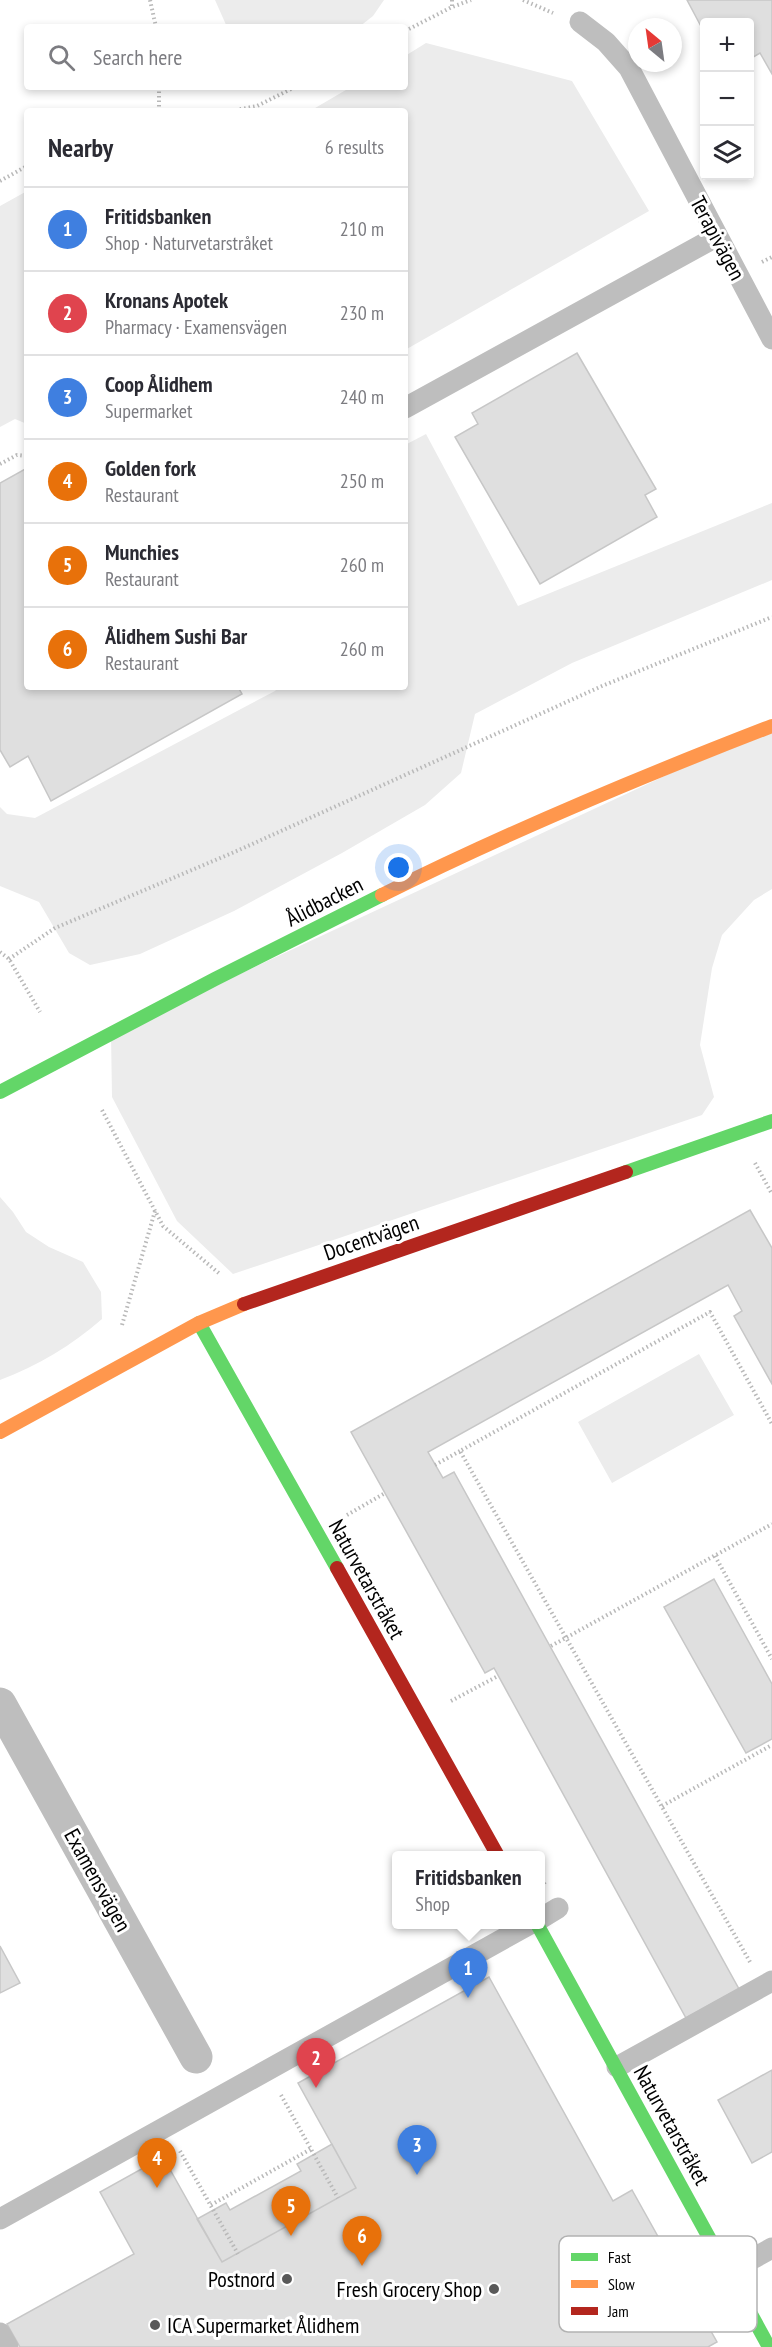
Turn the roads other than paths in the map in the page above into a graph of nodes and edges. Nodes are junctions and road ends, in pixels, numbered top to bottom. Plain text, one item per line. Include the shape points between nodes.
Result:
1 (580, 22) dead end
2 (716, 237) junction
3 (772, 339) edge
4 (408, 406) edge
5 (772, 726) edge
6 (1, 1093) edge
7 (772, 1120) edge
8 (199, 1323) junction
9 (0, 1432) edge
10 (0, 1704) edge
11 (495, 1851) edge
12 (558, 1908) dead end
13 (545, 1916) edge
14 (521, 1929) edge
15 (540, 1929) edge
16 (768, 1984) edge
17 (196, 2057) dead end
18 (617, 2067) junction
19 (0, 2219) edge
20 (709, 2236) edge
21 (757, 2325) edge
22 (0, 2332) edge
23 (8, 2347) edge
24 (769, 2347) edge

1 - 2 lane, Terapivägen via 606,42 629,68
2 - 3 lane, Terapivägen
2 - 4 lane
5 - 6 street, Ålidbacken via 659,770 434,869
7 - 8 street, Docentvägen via 238,1306
8 - 9 street, Docentvägen
8 - 11 street, Naturvetarstråket
10 - 17 street, Examensvägen
12 - 13 lane
14 - 19 lane
15 - 18 street, Naturvetarstråket
16 - 18 lane
18 - 20 street, Naturvetarstråket
21 - 24 street, Naturvetarstråket
22 - 23 lane

